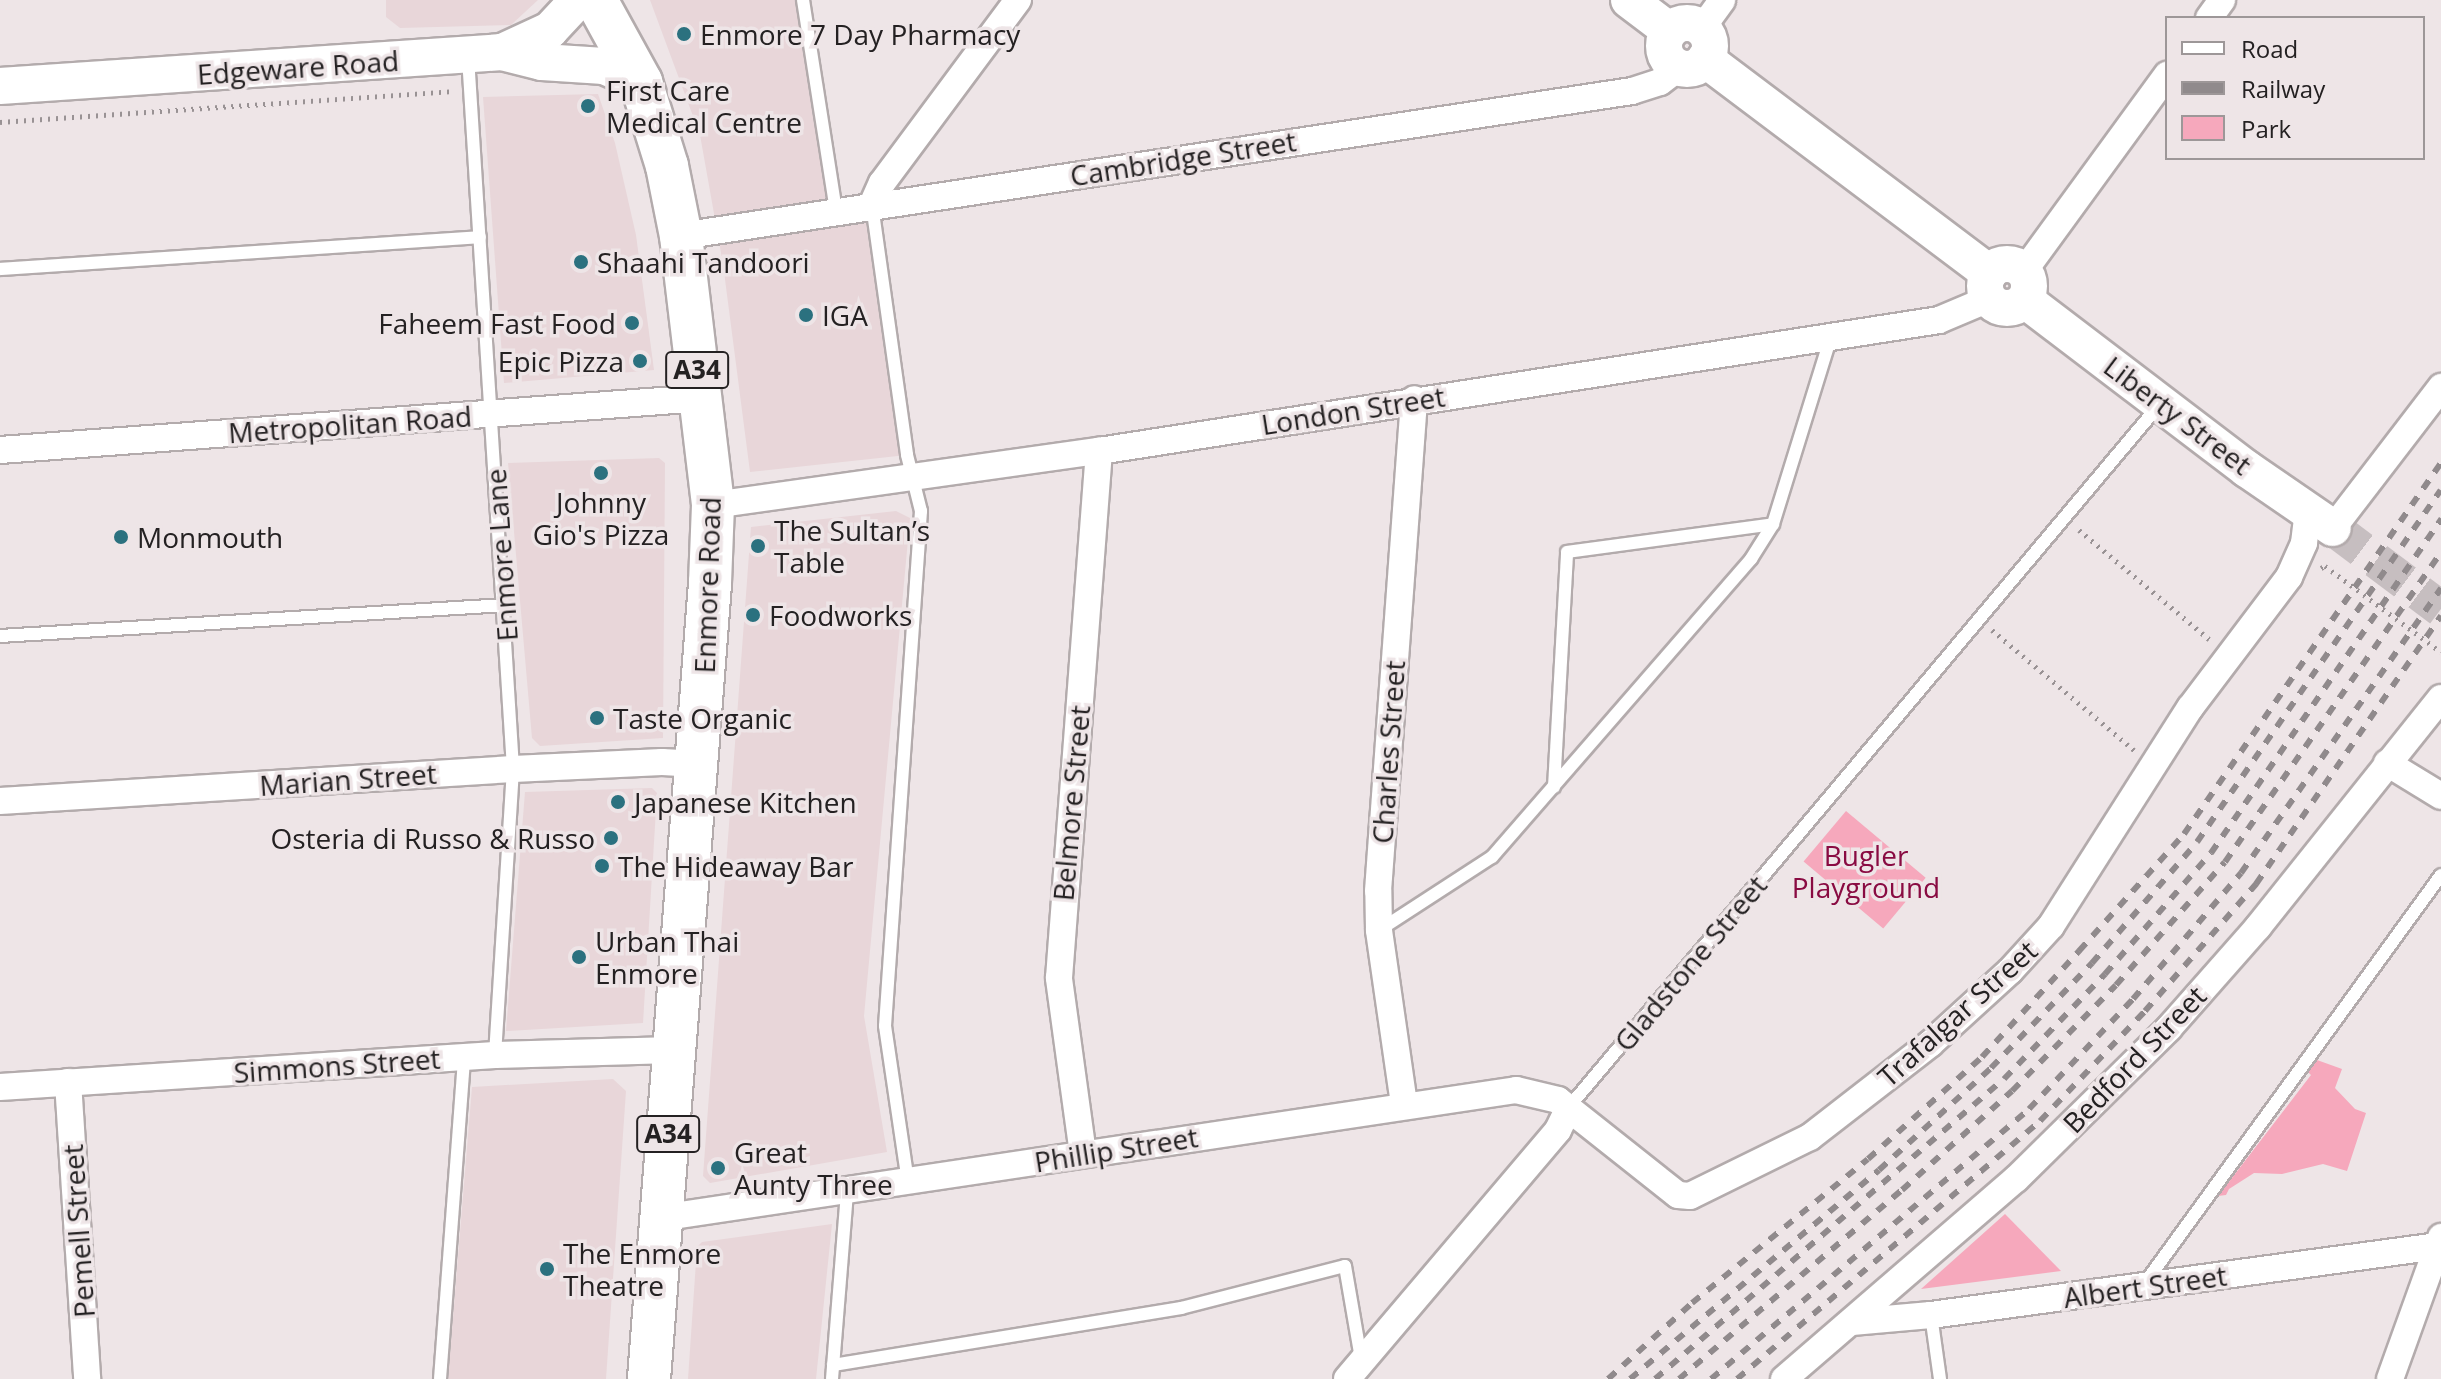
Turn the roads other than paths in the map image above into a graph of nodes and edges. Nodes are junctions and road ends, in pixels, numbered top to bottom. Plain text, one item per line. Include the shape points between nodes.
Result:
1 (578, 0) edge
2 (596, 0) edge
3 (803, 0) edge
4 (1018, 0) edge
5 (1629, 0) edge
6 (1696, 37) edge
7 (485, 53) junction
8 (2165, 78) edge
9 (641, 82) junction
10 (0, 86) edge
11 (872, 205) junction
12 (836, 211) junction
13 (681, 236) junction
14 (480, 237) junction
15 (0, 269) edge
16 (2007, 286) junction
17 (1831, 337) junction
18 (2441, 387) edge
19 (701, 398) junction
20 (1414, 399) junction
21 (2161, 402) junction
22 (492, 413) junction
23 (0, 450) edge
24 (1099, 451) junction
25 (912, 476) junction
26 (713, 505) junction
27 (2321, 519) junction
28 (1773, 524) junction
29 (505, 605) junction
30 (0, 636) edge
31 (2441, 698) edge
32 (2387, 763) junction
33 (695, 764) junction
34 (513, 769) junction
35 (1554, 787) junction
36 (2441, 796) edge
37 (0, 801) edge
38 (2441, 875) edge
39 (1379, 930) junction
40 (673, 1050) junction
41 (495, 1055) junction
42 (464, 1057) junction
43 (68, 1082) junction
44 (0, 1087) edge
45 (1404, 1104) junction
46 (1569, 1107) junction
47 (1083, 1154) junction
48 (908, 1181) junction
49 (847, 1192) junction
50 (660, 1218) junction
51 (2439, 1241) edge
52 (2142, 1286) junction
53 (1931, 1315) junction
54 (1852, 1322) junction
55 (833, 1365) junction
56 (1354, 1370) edge
57 (1796, 1374) edge
58 (87, 1379) edge
59 (440, 1379) edge
60 (649, 1379) edge
61 (832, 1379) edge
62 (1940, 1379) edge
63 (2390, 1379) edge

1 - 7 main road, Edgeware Road via 550,30
2 - 9 highway, Enmore Road / A34
3 - 12 lane
4 - 11 street via 882,183
5 - 6 main road, Liberty Street
6 - 11 street, Cambridge Street via 1660,82 1632,91
6 - 16 main road, Liberty Street
7 - 9 main road via 604,66
7 - 10 main road, Edgeware Road
7 - 14 lane, Enmore Lane
8 - 16 street
9 - 13 highway, Enmore Road / A34 via 667,166
11 - 12 street, Cambridge Street
11 - 25 lane
12 - 13 street, Cambridge Street
13 - 19 highway, Enmore Road / A34
14 - 15 lane
14 - 22 lane, Enmore Lane
16 - 17 street, London Street via 1939,320
16 - 21 main road, Liberty Street
17 - 20 street, London Street
17 - 28 lane
18 - 27 street, Trafalgar Street
19 - 22 street, Metropolitan Road
19 - 26 highway, Enmore Road / A34
20 - 24 street, London Street
20 - 39 street, Charles Street
21 - 27 main road, Liberty Street
21 - 46 lane, Gladstone Street
22 - 23 street, Metropolitan Road
22 - 29 lane, Enmore Lane
24 - 25 street, London Street
24 - 47 street, Belmore Street via 1059,978
25 - 26 street, London Street
25 - 48 lane via 921,511 885,1026
26 - 33 highway, Enmore Road / A34
27 - 46 street, Trafalgar Street via 2289,577 2153,766 2051,926 1930,1044 1810,1137 1690,1196 1678,1195
28 - 35 lane via 1751,559
28 - 35 lane via 1567,552
29 - 30 lane
29 - 34 lane, Enmore Lane
31 - 32 street, Bedford Street
32 - 36 street
32 - 54 street, Bedford Street via 2258,927 2169,1028 2016,1179
33 - 34 street, Marian Street
33 - 40 highway, Enmore Road / A34
34 - 37 street, Marian Street
34 - 41 lane, Enmore Lane
35 - 39 lane via 1492,857
38 - 52 lane
39 - 45 street, Charles Street
40 - 41 street, Simmons Street
40 - 50 highway, Enmore Road / A34
41 - 42 street, Simmons Street
42 - 43 street, Simmons Street
42 - 59 lane
43 - 44 street, Simmons Street
43 - 58 street, Pemell Street
45 - 46 street, Phillip Street via 1516,1090 1547,1094
45 - 47 street, Phillip Street
46 - 56 street, Gladstone Street via 1558,1130
47 - 48 street, Phillip Street
48 - 49 street, Phillip Street
49 - 50 street, Phillip Street
49 - 55 lane
50 - 60 highway, Enmore Road / A34
51 - 52 street, Albert Street
51 - 63 street
52 - 53 street, Albert Street
53 - 54 street, Albert Street
53 - 62 lane
54 - 57 street, Bedford Street
55 - 56 lane via 1181,1308 1345,1266
55 - 61 lane

